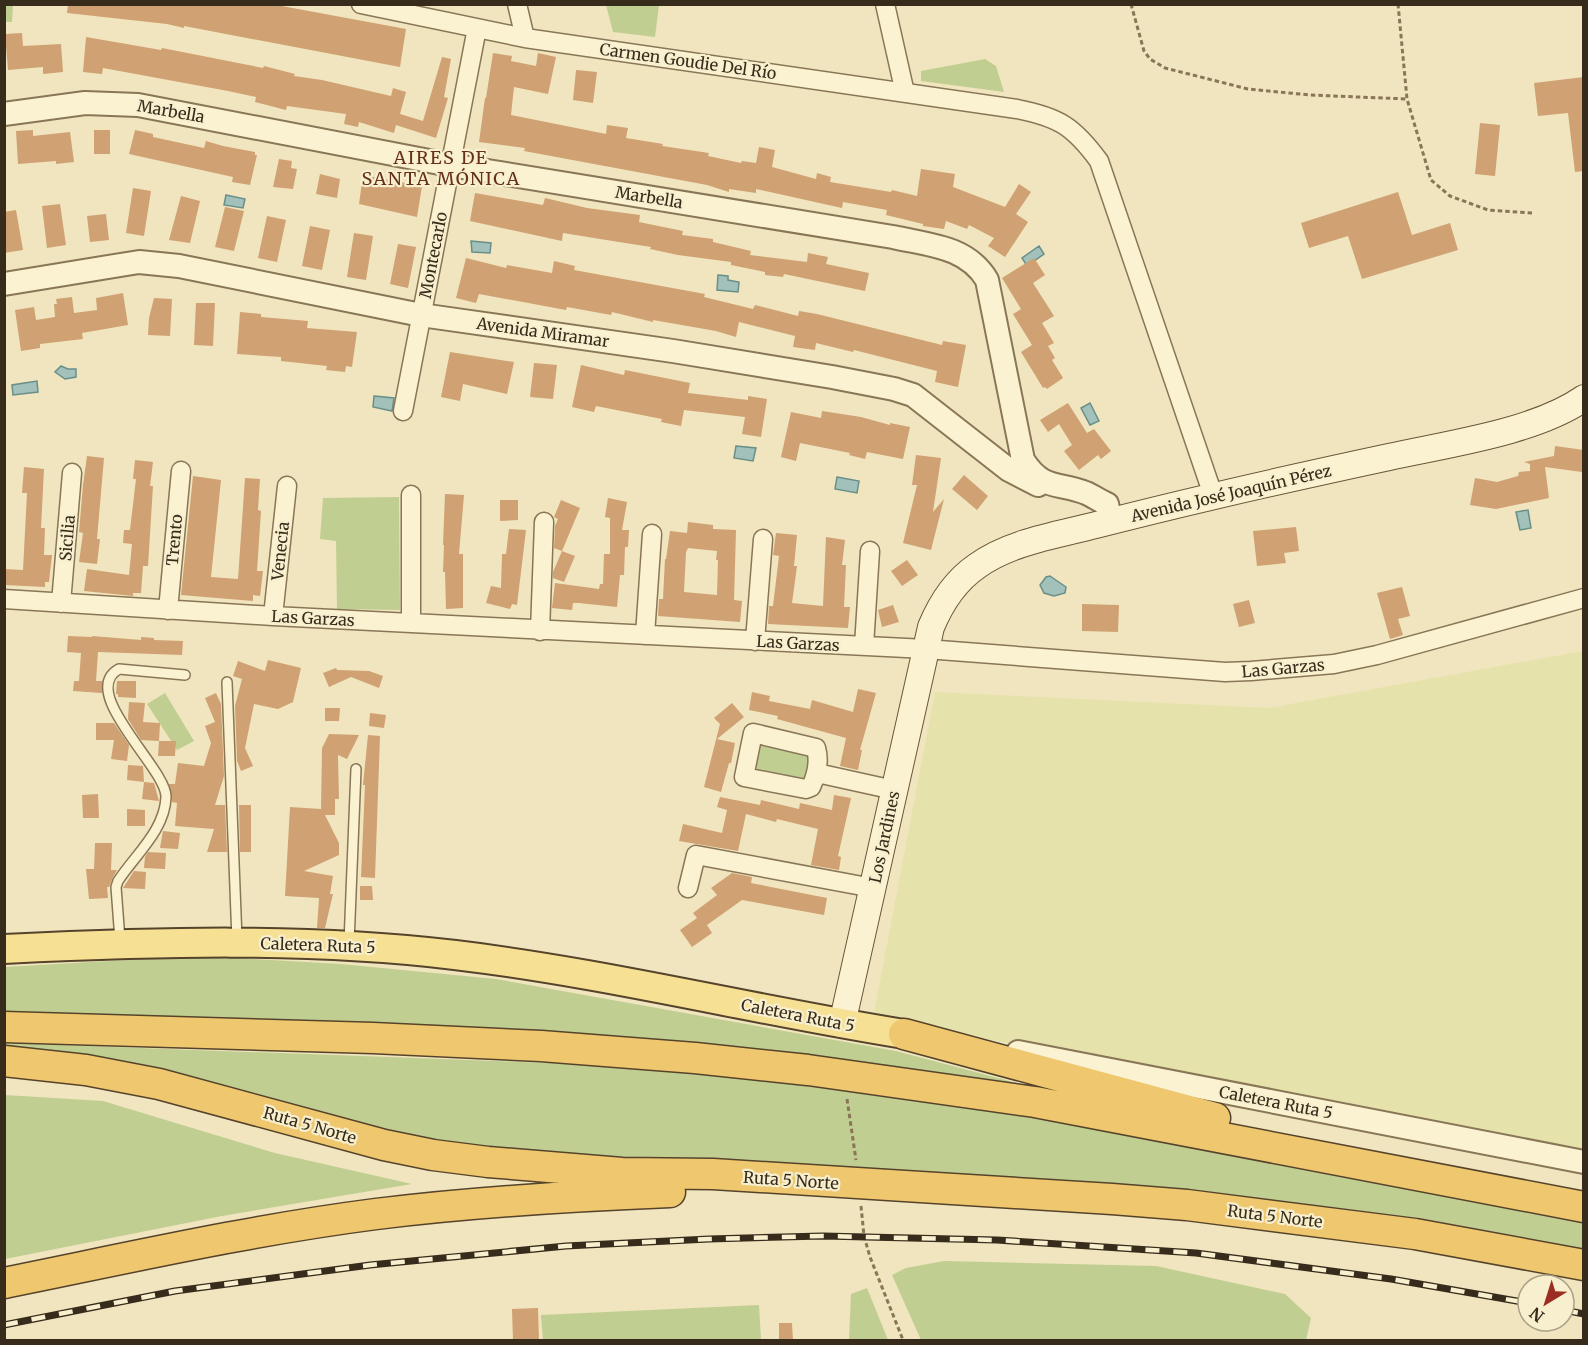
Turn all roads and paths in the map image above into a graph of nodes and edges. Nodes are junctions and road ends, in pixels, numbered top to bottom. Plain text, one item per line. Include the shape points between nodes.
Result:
1 (361, 4) edge
2 (517, 4) edge
3 (885, 4) edge
4 (1131, 4) edge
5 (1398, 4) edge
6 (380, 6) edge
7 (477, 28) junction
8 (525, 38) junction
9 (904, 93) junction
10 (1407, 99) junction
11 (4, 114) edge
12 (450, 165) junction
13 (1532, 213) dead end
14 (4, 284) edge
15 (422, 315) junction
16 (1584, 398) edge
17 (403, 411) dead end
18 (181, 471) dead end
19 (72, 473) dead end
20 (287, 486) dead end
21 (1055, 486) junction
22 (411, 495) dead end
23 (1213, 495) junction
24 (1111, 521) junction
25 (544, 522) dead end
26 (652, 534) dead end
27 (763, 539) dead end
28 (870, 552) dead end
29 (1584, 598) edge
30 (4, 599) edge
31 (61, 603) junction
32 (168, 610) junction
33 (273, 616) junction
34 (411, 623) junction
35 (540, 630) junction
36 (645, 635) junction
37 (755, 641) junction
38 (864, 646) junction
39 (926, 649) junction
40 (185, 675) dead end
41 (227, 682) dead end
42 (356, 769) dead end
43 (817, 773) dead end
44 (894, 790) junction
45 (688, 888) dead end
46 (873, 888) junction
47 (237, 942) junction
48 (120, 944) junction
49 (349, 945) junction
50 (4, 949) edge
51 (842, 1024) junction
52 (4, 1028) edge
53 (904, 1034) junction
54 (4, 1061) edge
55 (1584, 1161) edge
56 (859, 1184) junction
57 (1464, 1185) junction
58 (1584, 1207) edge
59 (1584, 1265) edge
60 (4, 1283) edge

1 - 6 street, Carmen Goudie Del Río
2 - 8 street
3 - 9 street
4 - 10 path via 1144,51 1149,59 1165,68 1248,89
5 - 10 path
6 - 7 street, Carmen Goudie Del Río
7 - 8 street, Carmen Goudie Del Río
7 - 12 street, Montecarlo
8 - 9 street, Carmen Goudie Del Río
9 - 23 street, Carmen Goudie Del Río via 1044,114 1083,139 1099,161
10 - 13 path via 1431,180 1450,196 1488,210
11 - 12 street, Marbella via 85,102 138,105
12 - 15 street, Montecarlo
12 - 21 street, Marbella via 954,250 975,264 987,280 1023,460 1037,477
14 - 15 street, Avenida Miramar via 139,262 179,266
15 - 17 street, Montecarlo
15 - 21 street, Avenida Miramar via 684,352 905,392 924,402 1015,474 1037,484
16 - 23 main road, Avenida José Joaquín Pérez via 1552,416 1494,433
18 - 32 street, Trento
19 - 31 street, Sicilia
20 - 33 street, Venecia
21 - 24 street, Marbella via 1084,492 1107,504
22 - 34 street
23 - 24 main road, Avenida José Joaquín Pérez
24 - 39 main road, Avenida José Joaquín Pérez via 1015,548 977,566 940,606
25 - 35 street
26 - 36 street
27 - 37 street
28 - 38 street
29 - 39 street, Las Garzas via 1377,655 1334,664 1251,671
30 - 31 street, Las Garzas
31 - 32 street, Las Garzas
32 - 33 street, Las Garzas
33 - 34 street, Las Garzas
34 - 35 street, Las Garzas
35 - 36 street, Las Garzas
36 - 37 street, Las Garzas
37 - 38 street, Las Garzas
38 - 39 street, Las Garzas
39 - 44 main road, Los Jardines
40 - 48 lane via 118,669 108,685 120,723 156,771 166,799 160,822 118,880
41 - 47 lane
42 - 49 lane
43 - 44 street
44 - 46 main road, Los Jardines
45 - 46 street via 696,855
46 - 51 main road, Los Jardines
47 - 48 main road, Caletera Ruta 5
47 - 49 main road, Caletera Ruta 5
48 - 50 main road, Caletera Ruta 5
49 - 51 main road, Caletera Ruta 5 via 520,963
51 - 53 main road, Caletera Ruta 5
52 - 57 highway via 463,1042 771,1066 1035,1102
53 - 55 street, Caletera Ruta 5 via 1033,1054
53 - 57 highway
54 - 56 highway, Ruta 5 Norte via 86,1070 159,1084 359,1139 433,1155 560,1169
56 - 59 highway, Ruta 5 Norte via 1246,1211 1415,1234
56 - 60 highway via 581,1196 374,1214 255,1233
57 - 58 highway

